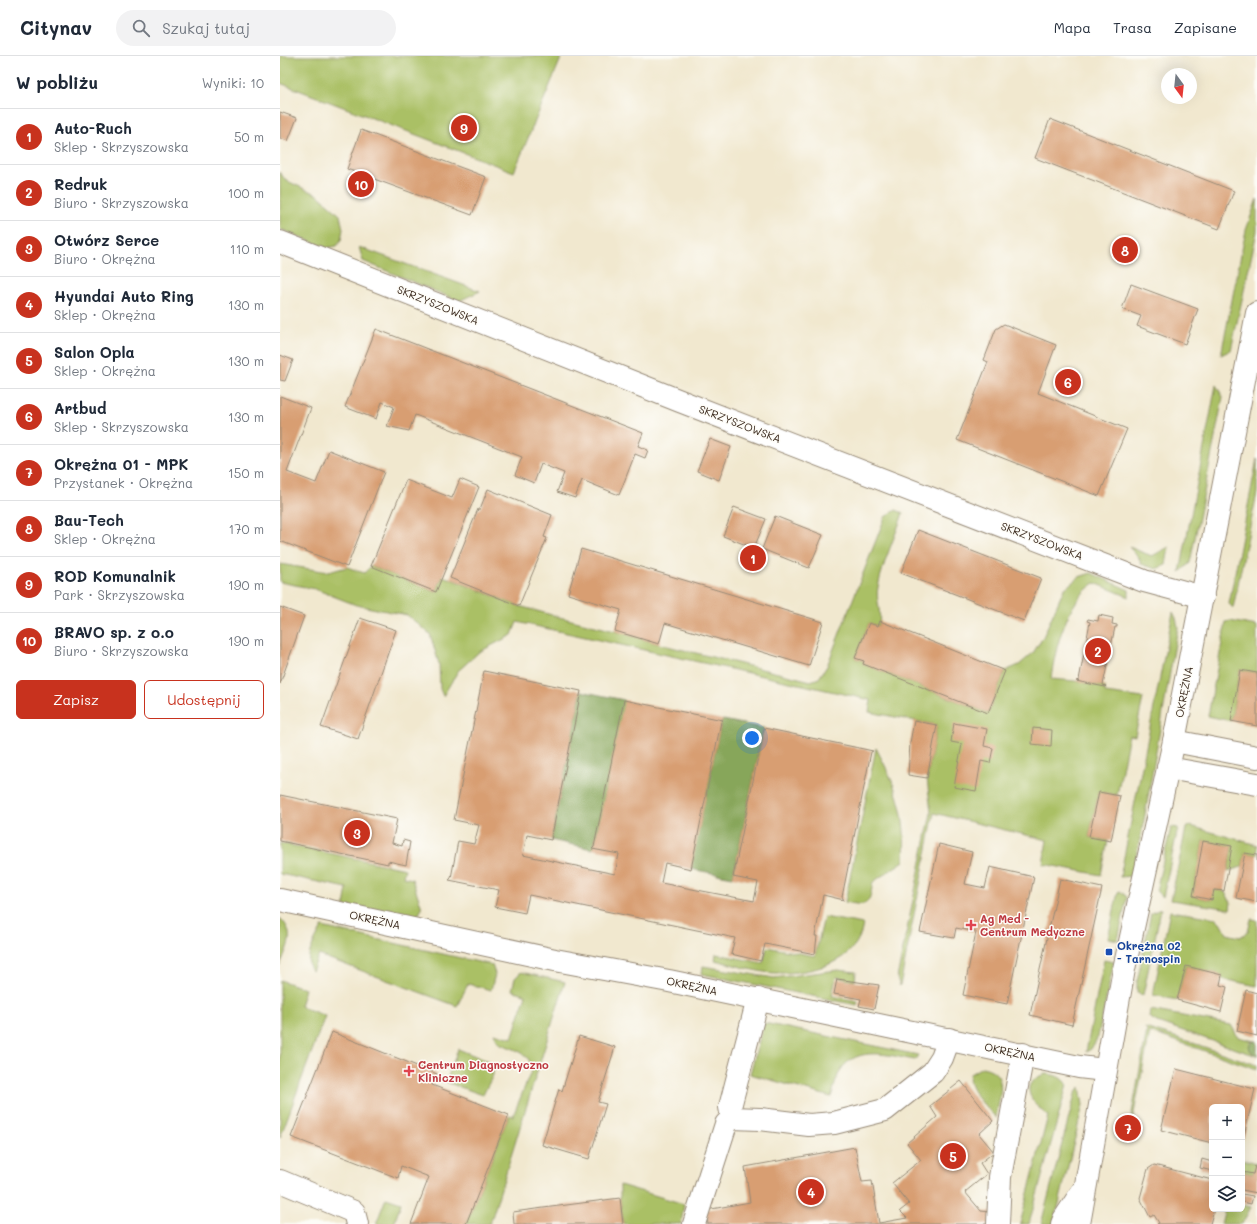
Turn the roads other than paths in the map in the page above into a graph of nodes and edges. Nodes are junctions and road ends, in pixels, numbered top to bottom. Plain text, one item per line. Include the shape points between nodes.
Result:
1 (280, 242) edge
2 (1257, 313) edge
3 (1254, 353) edge
4 (1202, 597) junction
5 (1174, 741) junction
6 (1257, 757) edge
7 (1168, 768) junction
8 (1257, 784) edge
9 (280, 900) edge
10 (758, 1000) junction
11 (949, 1039) junction
12 (1023, 1054) junction
13 (1105, 1070) junction
14 (732, 1118) junction
15 (280, 1182) edge
16 (1084, 1187) junction
17 (357, 1224) edge
18 (694, 1224) edge
19 (998, 1224) edge
20 (1062, 1224) edge
21 (1079, 1224) edge
22 (1092, 1224) edge

1 - 4 street, SKRZYSZOWSKA via 1144,581
2 - 3 street, OKRĘŻNA
3 - 4 street, OKRĘŻNA
4 - 5 street, OKRĘŻNA
5 - 6 street
5 - 7 street, OKRĘŻNA
7 - 8 street
7 - 13 street, OKRĘŻNA via 1124,969
9 - 10 street, OKRĘŻNA via 555,960
10 - 11 street, OKRĘŻNA
10 - 14 street via 730,1107
11 - 12 street, OKRĘŻNA
11 - 14 street via 933,1072 885,1110 834,1123 809,1124
12 - 13 street, OKRĘŻNA via 1079,1067
12 - 19 street via 1000,1177
13 - 16 street, OKRĘŻNA
14 - 18 street via 726,1124
15 - 17 street via 354,1212
16 - 20 street, OKRĘŻNA
16 - 21 street, OKRĘŻNA
16 - 22 street

